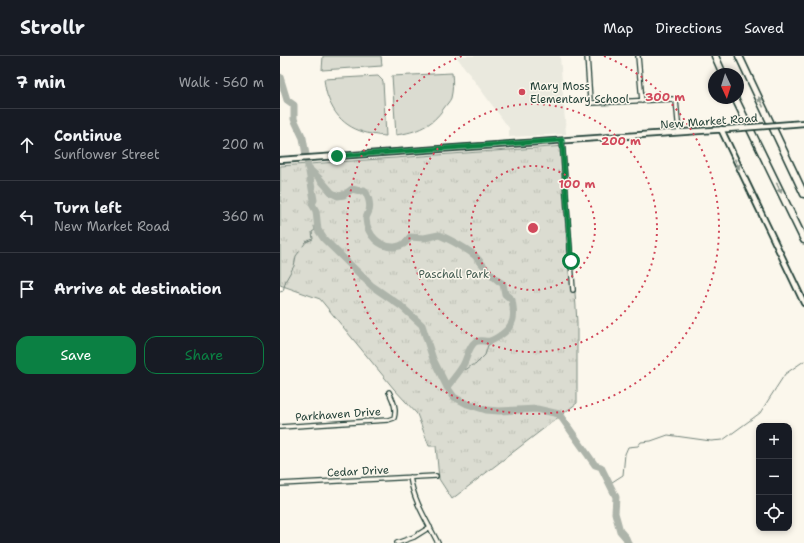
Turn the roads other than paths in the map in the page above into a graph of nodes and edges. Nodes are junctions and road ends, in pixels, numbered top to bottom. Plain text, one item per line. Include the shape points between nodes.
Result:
1 (587, 56) edge
2 (638, 56) edge
3 (715, 56) edge
4 (739, 56) edge
5 (721, 68) edge
6 (642, 100) junction
7 (738, 104) edge
8 (804, 123) edge
9 (720, 129) junction
10 (679, 132) junction
11 (562, 140) junction
12 (280, 160) edge
13 (804, 194) edge
14 (804, 240) edge
15 (573, 290) dead end
16 (804, 303) edge
17 (389, 392) dead end
18 (280, 427) edge
19 (436, 476) dead end
20 (410, 477) junction
21 (280, 484) edge
22 (430, 527) junction
23 (397, 543) edge
24 (438, 543) edge

1 - 6 street via 592,103
2 - 6 street
3 - 5 highway
13 -> 4 highway
6 - 10 street via 676,100
7 -> 14 highway
8 - 9 street, New Market Road, bridge
9 - 10 street, New Market Road
9 -> 16 street
10 - 11 street, New Market Road
11 - 12 street, New Market Road
11 - 15 street
17 - 18 street, Parkhaven Drive via 396,412 394,418 388,420
19 - 20 street, Cedar Drive
20 - 21 street, Cedar Drive
20 - 22 street via 412,492
22 - 23 street
22 - 24 street

